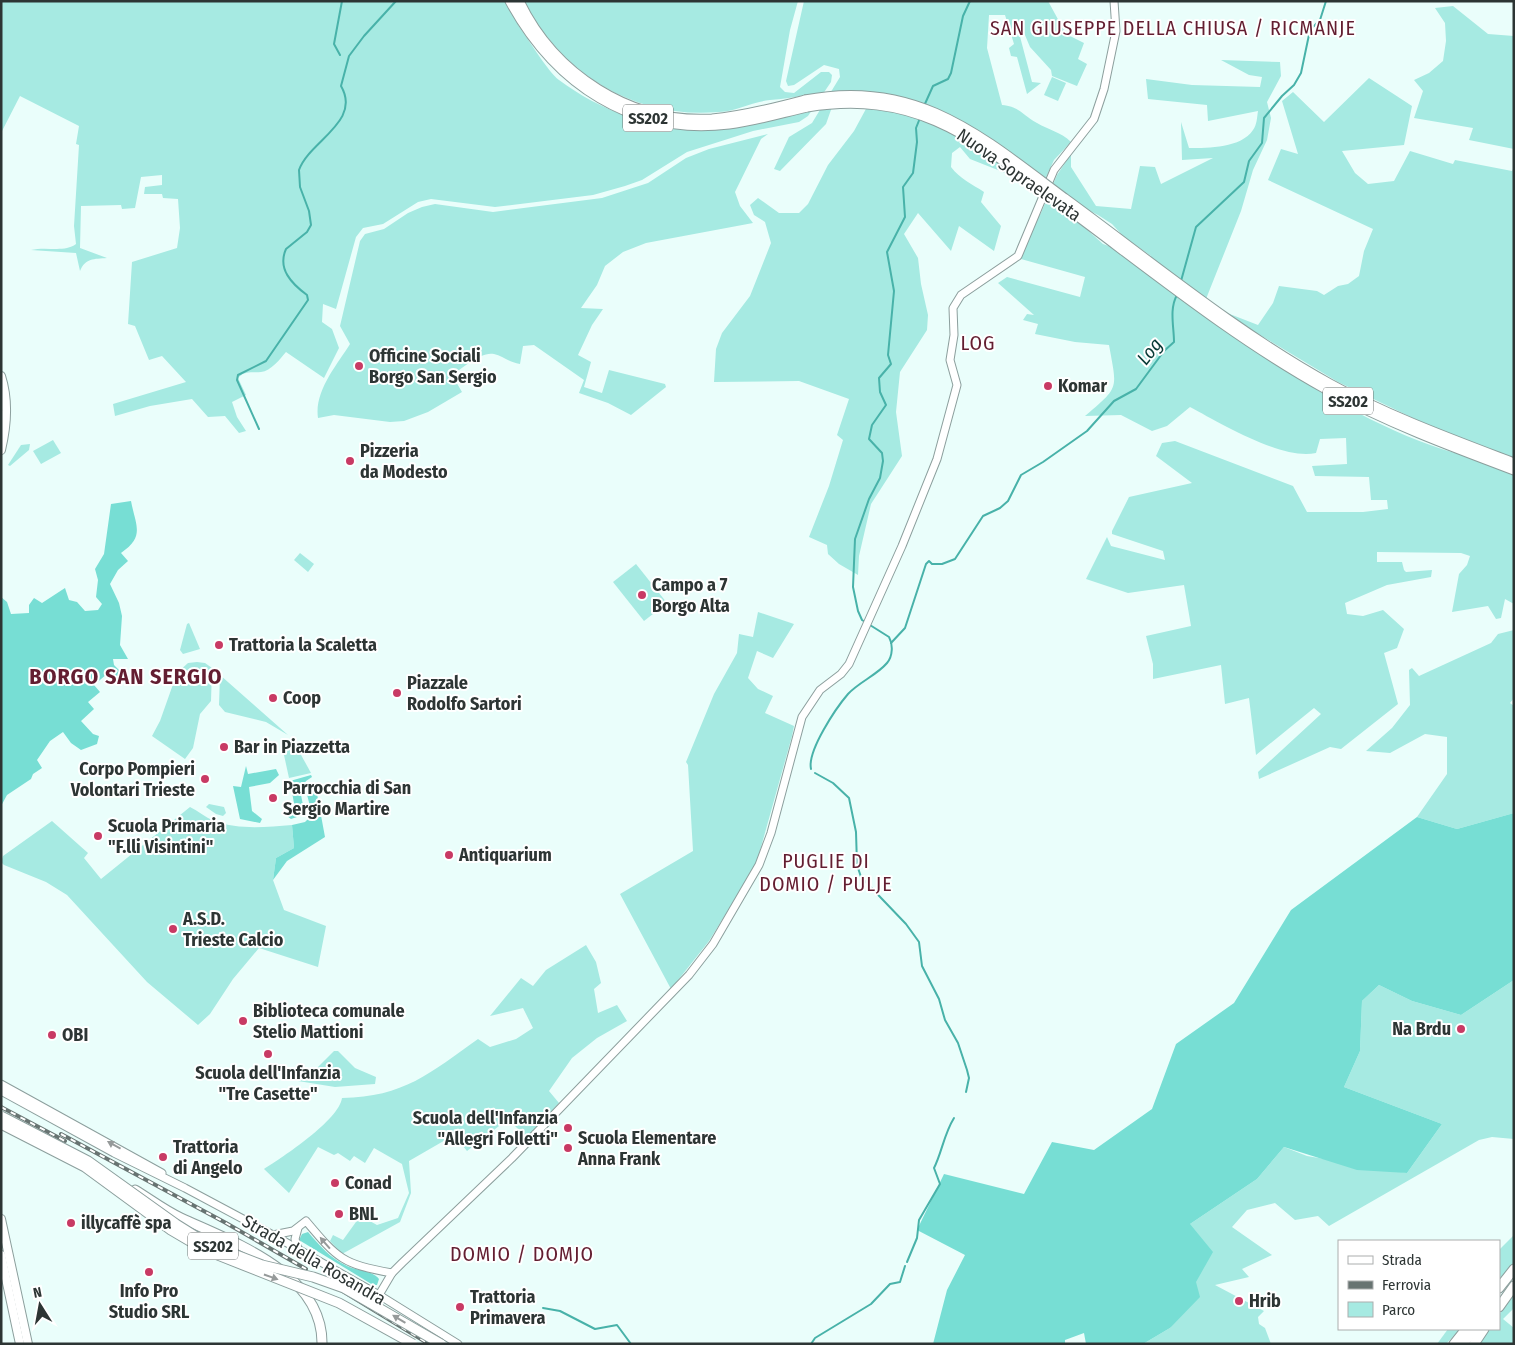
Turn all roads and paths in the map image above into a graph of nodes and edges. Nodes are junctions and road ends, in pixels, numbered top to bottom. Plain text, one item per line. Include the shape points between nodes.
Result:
1 (510, 1) edge
2 (519, 1) edge
3 (1114, 1) edge
4 (526, 21) junction
5 (1, 376) edge
6 (1458, 445) junction
7 (1, 450) edge
8 (1514, 463) edge
9 (1514, 470) edge
10 (1, 1084) edge
11 (1, 1090) edge
12 (1, 1116) edge
13 (1, 1124) edge
14 (88, 1162) junction
15 (185, 1188) junction
16 (1, 1219) edge
17 (298, 1228) junction
18 (273, 1235) junction
19 (298, 1250) junction
20 (1, 1255) edge
21 (1514, 1269) edge
22 (381, 1271) junction
23 (392, 1273) junction
24 (1514, 1280) edge
25 (1514, 1286) edge
26 (1500, 1287) edge
27 (379, 1295) junction
28 (1500, 1298) edge
29 (1500, 1306) edge
30 (1465, 1330) edge
31 (1474, 1330) edge
32 (1483, 1330) edge
33 (1457, 1342) edge
34 (20, 1344) edge
35 (28, 1344) edge
36 (322, 1344) edge
37 (413, 1344) edge
38 (440, 1344) edge
39 (458, 1344) edge
40 (1474, 1344) edge

1 - 4 highway, Nuova Sopraelevata / SS202
2 - 4 highway, Nuova Sopraelevata / SS202
3 - 23 street via 1116,31 1094,119 1054,170 1018,256 961,295 953,308 954,344 950,360 956,385 926,492 849,664 820,690 802,717 771,833 752,880 713,944 689,975 512,1158
4 - 6 highway, Nuova Sopraelevata / SS202, bridge via 553,53 581,78 622,102 652,113 711,119 854,95 889,98 950,118 989,143 1062,201 1250,338 1352,404
5 - 7 main road via 7,424
6 - 8 highway, Nuova Sopraelevata / SS202
6 - 9 highway, Nuova Sopraelevata / SS202
15 -> 10 street, Strada della Rosandra via 149,1164
11 - 15 street, Strada della Rosandra
12 - 14 highway, SS202, bridge
13 -> 37 highway, SS202, bridge via 85,1168 205,1250 339,1303
14 - 36 highway, bridge via 168,1211 274,1264 309,1300 320,1324
38 -> 14 highway, SS202, bridge via 344,1288 237,1257 208,1244
15 - 18 street, Strada della Rosandra
16 - 35 main road
17 - 18 street
17 - 19 street via 295,1239
22 -> 17 street via 353,1265 337,1256 306,1221
18 - 19 street, Strada della Rosandra
19 - 27 street, Strada della Rosandra
20 - 34 main road
21 - 26 highway
22 - 23 street
22 - 27 street
23 - 27 street
24 - 28 highway
25 - 29 highway
27 - 39 street, Strada della Rosandra
30 - 33 highway
31 - 33 highway
32 - 40 highway

